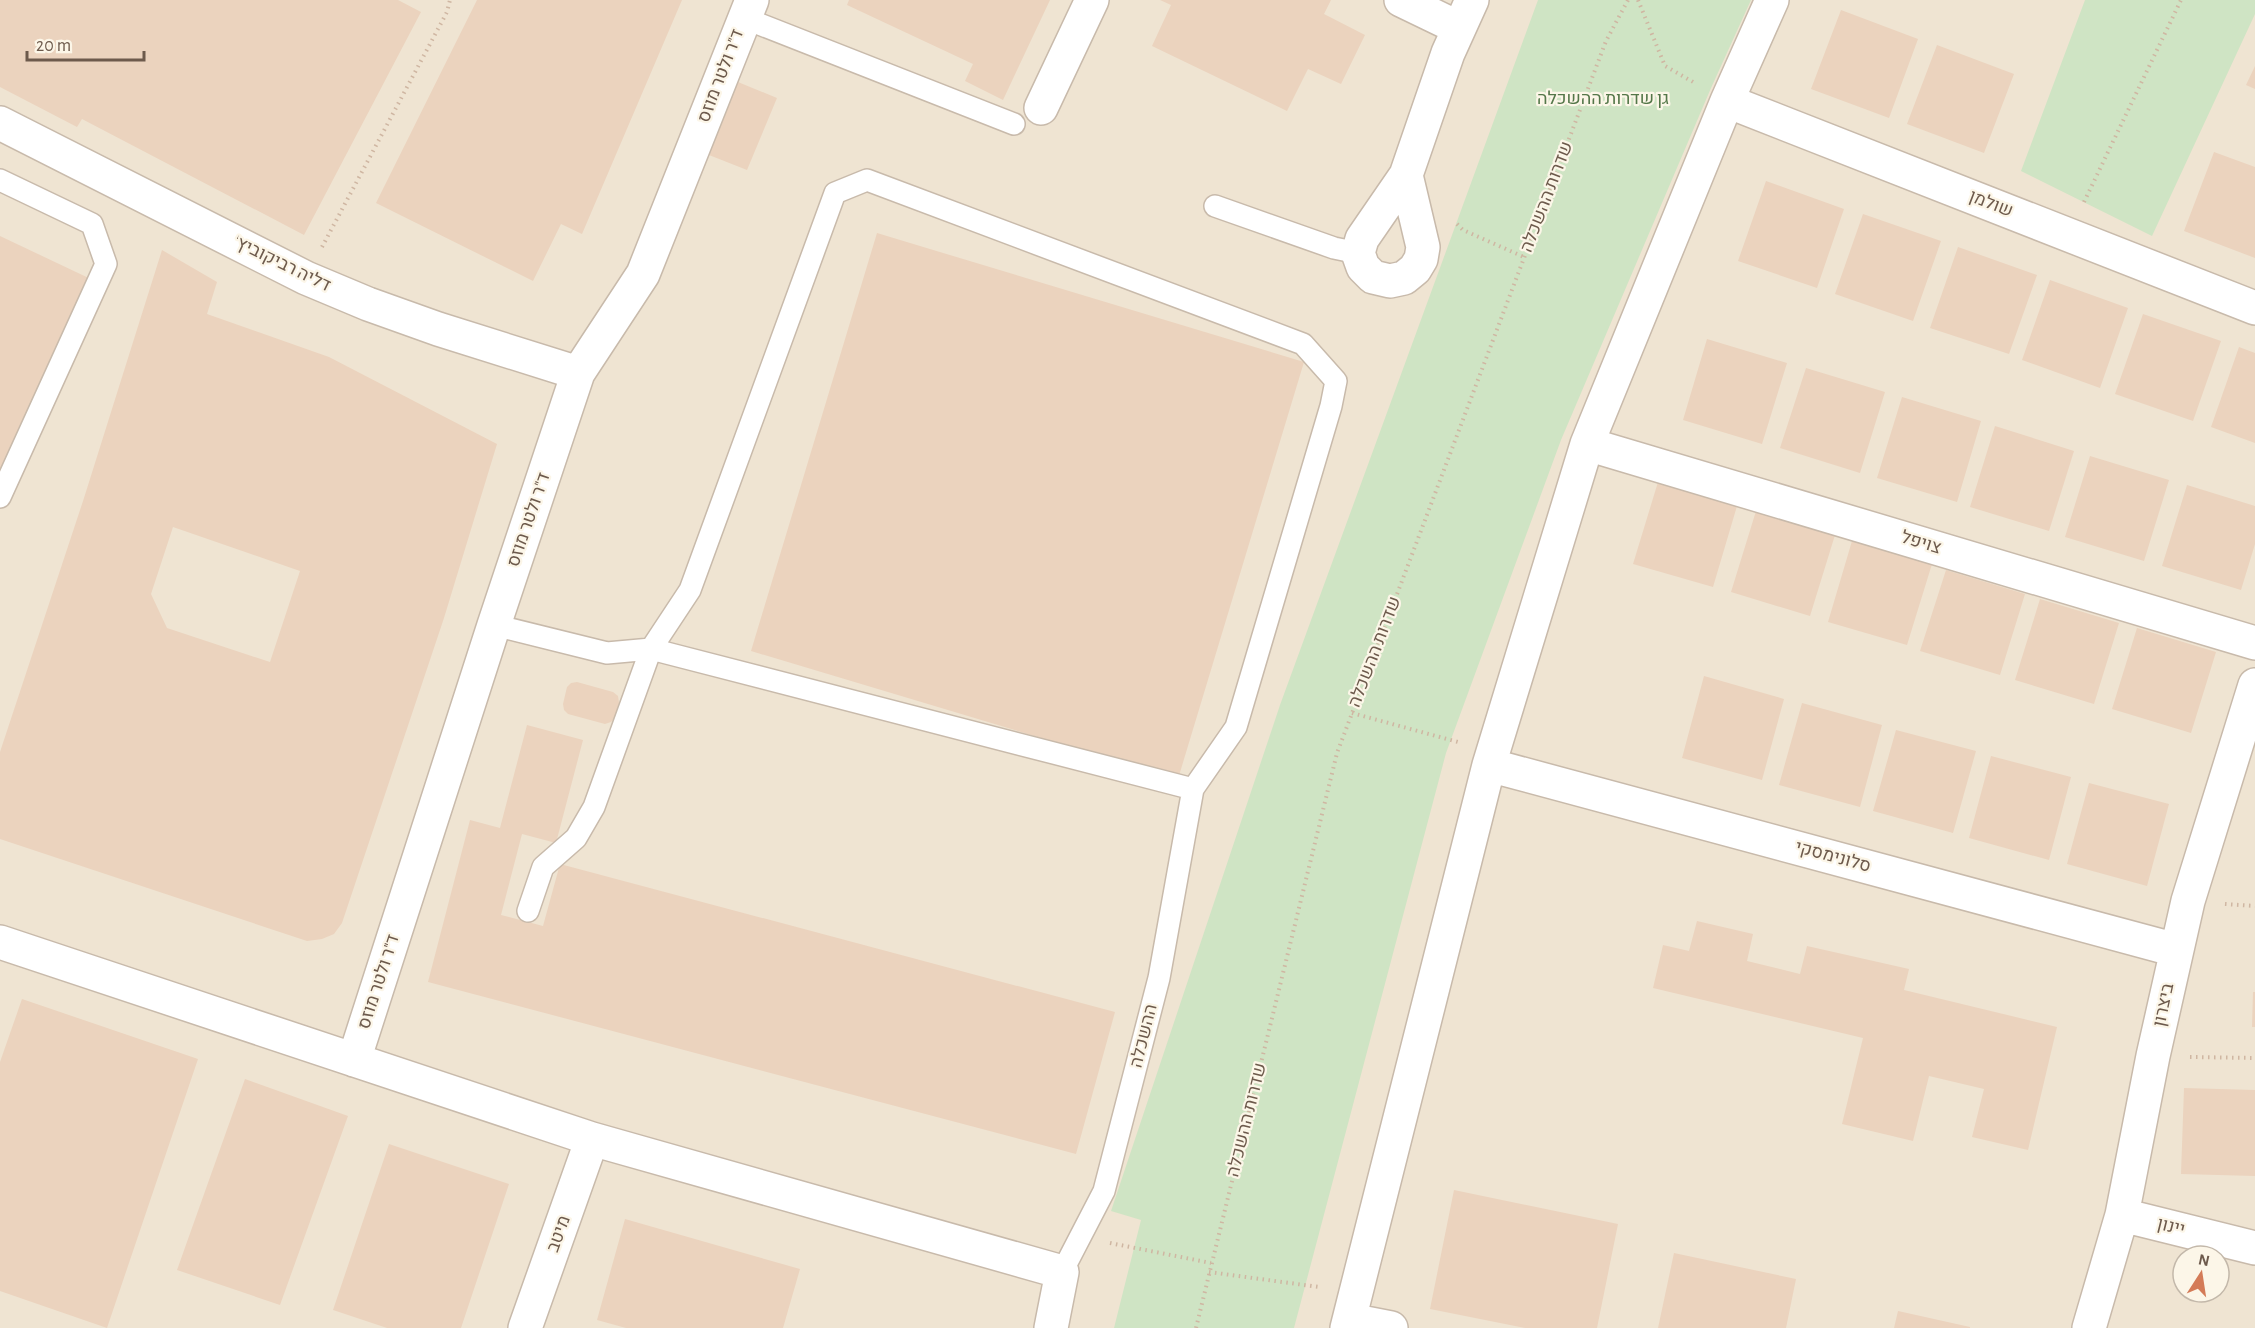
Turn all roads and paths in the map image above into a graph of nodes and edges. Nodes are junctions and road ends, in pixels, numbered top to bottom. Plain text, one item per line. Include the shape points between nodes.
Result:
1 (450, 0) edge
2 (1092, 0) edge
3 (1401, 0) edge
4 (1628, 0) edge
5 (1638, 0) edge
6 (1772, 0) edge
7 (2181, 0) edge
8 (748, 9) edge
9 (1465, 14) edge
10 (1727, 101) junction
11 (1027, 116) joint
12 (0, 123) edge
13 (1406, 175) junction
14 (0, 180) edge
15 (1215, 206) dead end
16 (1455, 222) dead end
17 (2069, 234) junction
18 (1358, 253) junction
19 (1524, 257) junction
20 (306, 278) junction
21 (2255, 308) edge
22 (578, 373) junction
23 (1587, 444) junction
24 (0, 497) edge
25 (494, 625) junction
26 (2255, 643) edge
27 (651, 649) junction
28 (2255, 685) edge
29 (1352, 713) junction
30 (1491, 758) junction
31 (1193, 789) junction
32 (528, 911) dead end
33 (0, 942) edge
34 (2176, 950) junction
35 (2153, 1056) junction
36 (2255, 1058) edge
37 (354, 1060) junction
38 (592, 1139) junction
39 (2122, 1215) junction
40 (1080, 1237) junction
41 (2255, 1248) edge
42 (1211, 1263) junction
43 (1062, 1272) junction
44 (1209, 1272) junction
45 (1352, 1313) edge
46 (525, 1328) edge
47 (1051, 1328) edge
48 (1196, 1328) edge
49 (1390, 1328) edge
50 (2090, 1328) edge

1 - 20 path
2 - 11 street
3 - 9 street
4 - 19 path, שדרות ההשכלה via 1606,41
5 - 10 path via 1665,66
6 - 10 street
7 - 17 path
8 - 11 lane
8 - 22 street, ד"ר ולטר מוזס via 643,274
9 - 13 street
10 - 17 street, שולמן
10 - 23 street
12 - 20 street, 'דליה רביקוביץ
13 - 18 street via 1362,240
13 - 18 street via 1423,247 1415,269 1404,278 1390,281 1373,277 1363,267
14 - 24 lane via 92,224 106,264
15 - 18 lane
16 - 19 path via 1463,230
17 - 21 street, שולמן
19 - 29 path, שדרות ההשכלה
20 - 22 street, 'דליה רביקוביץ via 438,329
22 - 25 street, ד"ר ולטר מוזס
23 - 26 street, צויפל
23 - 30 street
25 - 27 lane via 607,653
25 - 37 street, ד"ר ולטר מוזס
27 - 31 lane
27 - 31 lane via 690,590 835,193 867,180 1303,344 1336,381 1236,727
27 - 32 lane via 594,807 576,838 543,867
28 - 34 street, ביצרון
29 - 30 path
29 - 42 path, שדרות ההשכלה via 1337,753
30 - 34 street, סלונימסקי
30 - 45 street
31 - 40 lane, ההשכלה via 1159,978 1104,1191
33 - 37 street
34 - 35 street, ביצרון
35 - 36 path
35 - 39 street, ביצרון
37 - 38 street
38 - 43 street
38 - 46 street, מיטב
39 - 41 street, יינון
39 - 50 street, ביצרון
40 - 42 path
40 - 43 lane, ההשכלה
42 - 44 path, שדרות ההשכלה
43 - 47 street
44 - 45 path
44 - 48 path, שדרות ההשכלה
45 - 49 street

